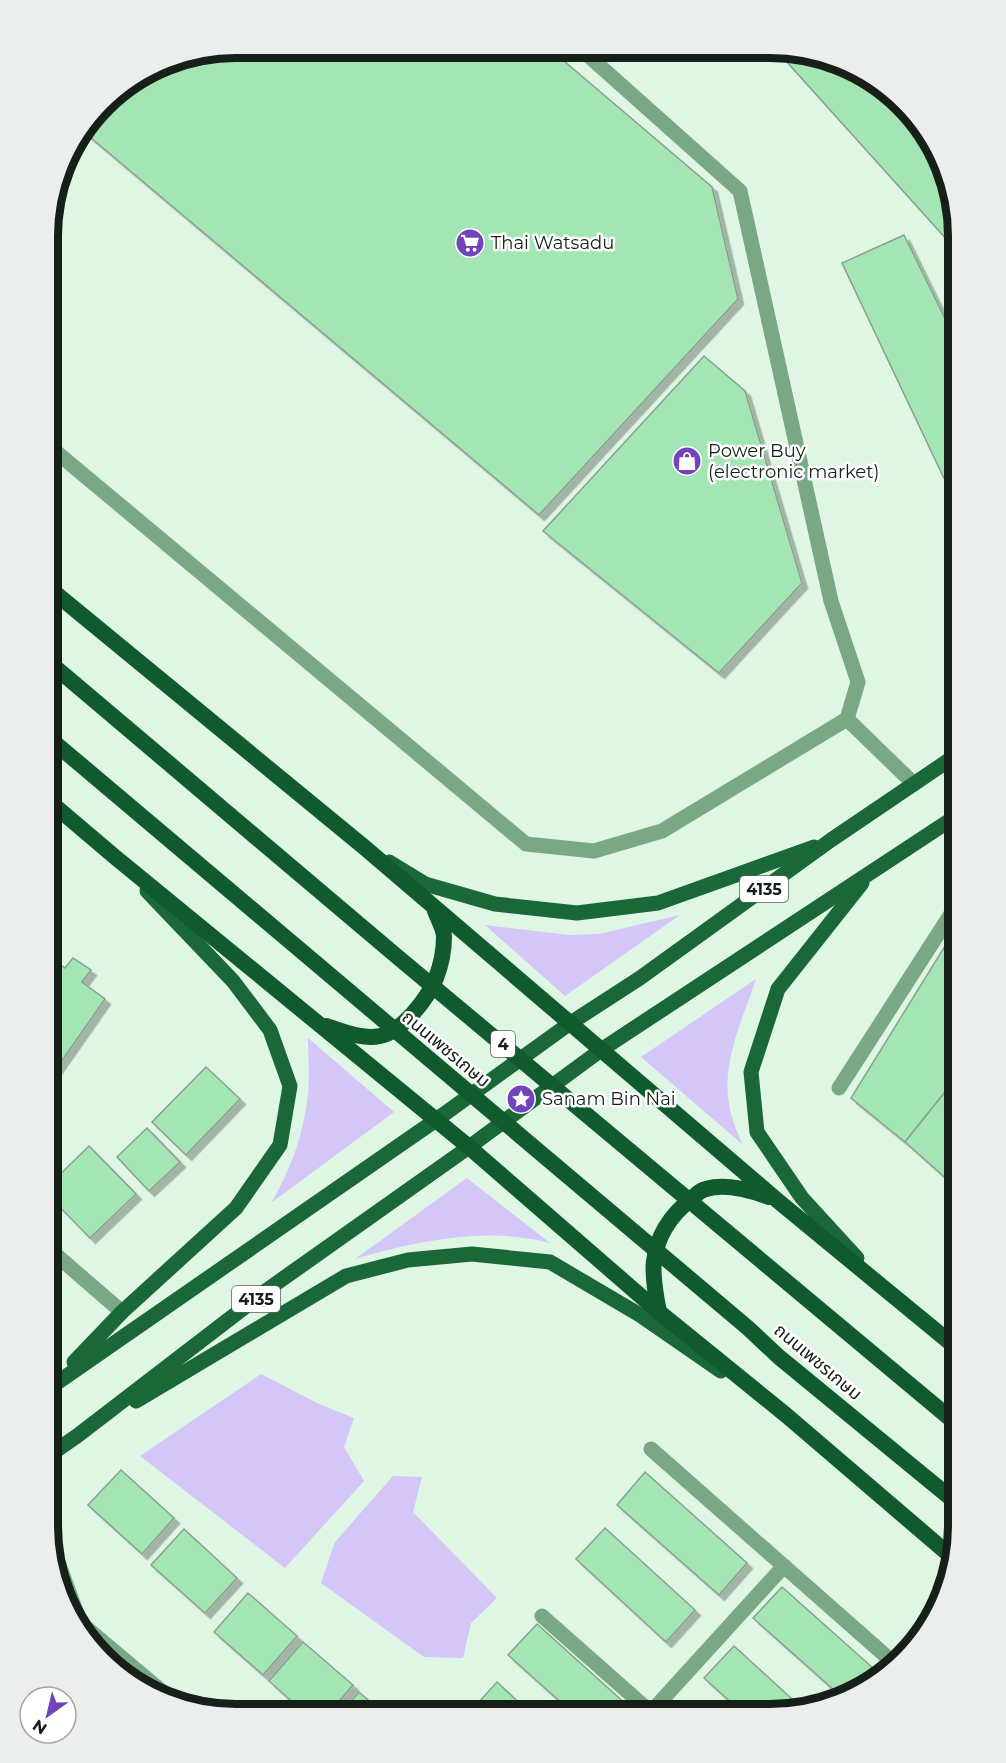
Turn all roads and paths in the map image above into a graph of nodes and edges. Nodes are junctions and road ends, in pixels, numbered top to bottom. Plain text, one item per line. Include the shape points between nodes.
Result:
1 (591, 58) edge
2 (58, 454) edge
3 (58, 595) edge
4 (58, 670) edge
5 (848, 719) junction
6 (58, 746) edge
7 (948, 761) edge
8 (914, 784) junction
9 (58, 809) edge
10 (948, 827) edge
11 (831, 840) junction
12 (364, 847) junction
13 (115, 857) junction
14 (872, 872) junction
15 (434, 907) junction
16 (947, 919) edge
17 (319, 1024) junction
18 (569, 1024) junction
19 (601, 1050) junction
20 (839, 1088) dead end
21 (436, 1120) junction
22 (469, 1147) junction
23 (778, 1201) junction
24 (58, 1257) edge
25 (898, 1299) junction
26 (122, 1312) junction
27 (658, 1312) junction
28 (947, 1340) edge
29 (58, 1379) edge
30 (58, 1381) edge
31 (786, 1415) junction
32 (947, 1416) edge
33 (77, 1436) junction
34 (58, 1449) edge
35 (651, 1449) dead end
36 (947, 1495) edge
37 (945, 1551) edge
38 (784, 1566) junction
39 (542, 1616) dead end
40 (96, 1635) edge
41 (888, 1658) edge
42 (153, 1684) edge
43 (642, 1704) edge
44 (660, 1704) edge

1 - 5 street via 740,191 831,601 858,682
2 - 5 street via 526,844 594,851 662,831
3 - 12 highway
4 - 32 highway, 4, bridge
5 - 8 street
6 - 36 highway, ถนนเพชรเกษม, bridge
7 - 8 main road, 4135
8 - 11 main road, 4135
9 - 13 highway
10 - 14 main road, 4135
11 - 12 main road via 658,903 577,913 495,904 426,884
11 - 18 main road, 4135 via 640,978
12 - 15 highway
13 - 17 highway
13 - 26 main road via 234,981 270,1030 290,1086 280,1145 236,1208
14 - 19 main road, 4135
14 - 25 main road via 778,989 751,1072 757,1132 802,1198
15 - 17 highway via 444,934 442,960 424,1000 404,1023 382,1036 363,1037
15 - 18 highway
16 - 20 street
17 - 21 highway
18 - 19 highway
18 - 21 main road, 4135
19 - 22 main road, 4135
19 - 23 highway
21 - 22 highway
21 - 30 main road, 4135
22 - 27 highway
22 - 33 main road, 4135 via 267,1290
23 - 25 highway
23 - 27 highway via 725,1186 704,1189 681,1208 658,1240 653,1263
24 - 26 street
25 - 28 highway
26 - 29 main road
27 - 31 highway
31 - 33 main road via 640,1316 550,1262 472,1254 408,1260 346,1276
31 - 37 highway
33 - 34 main road, 4135
35 - 38 street
38 - 41 street
38 - 44 street
39 - 43 street
40 - 42 street

